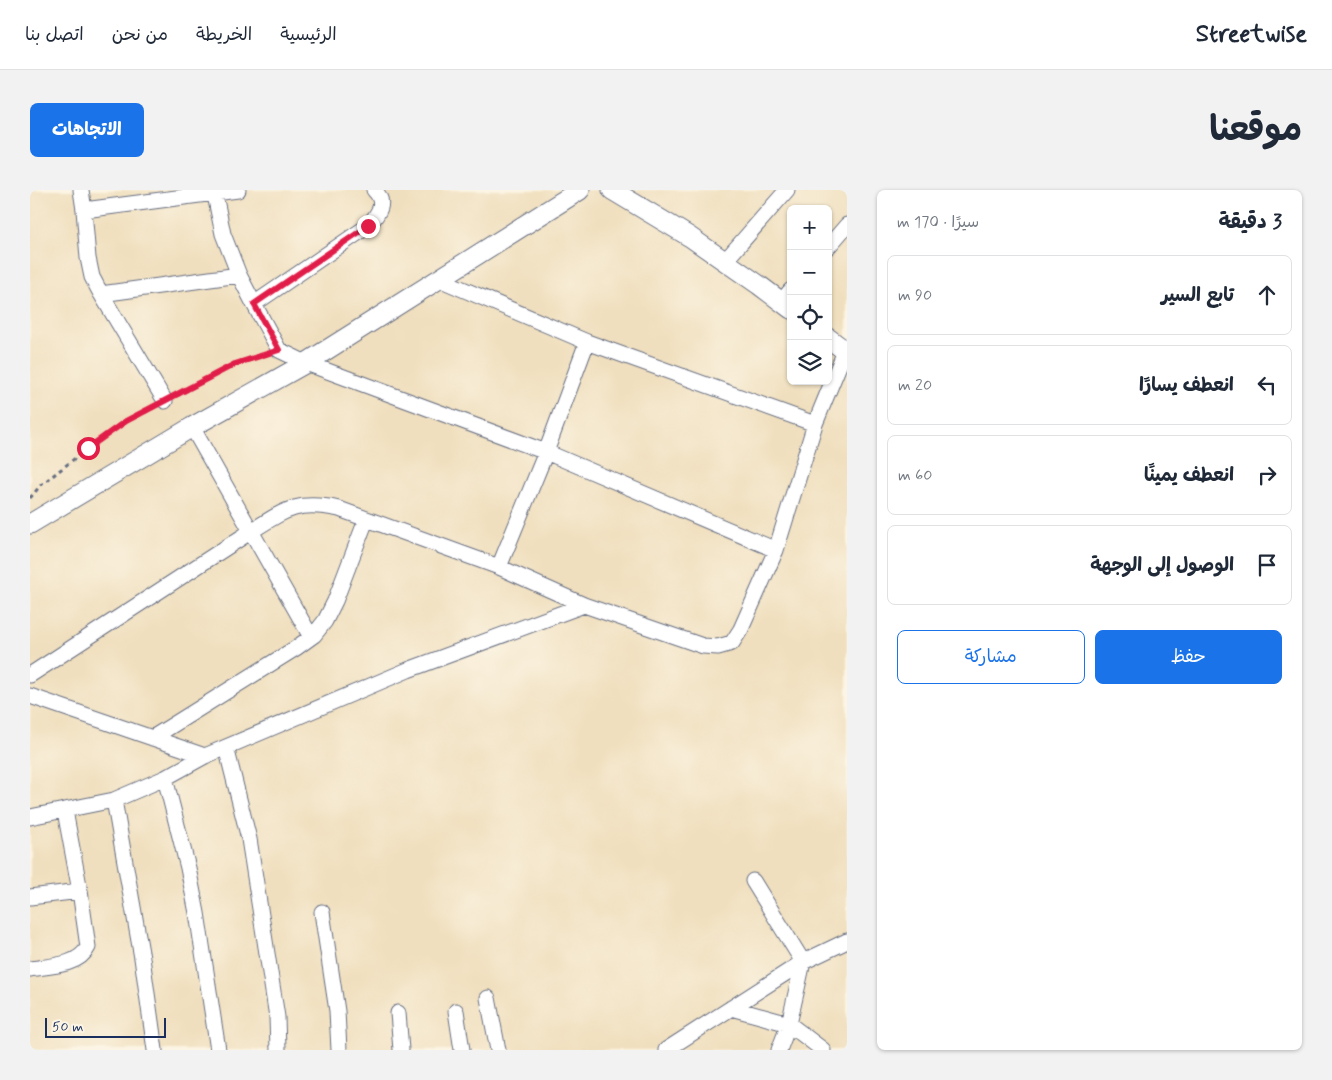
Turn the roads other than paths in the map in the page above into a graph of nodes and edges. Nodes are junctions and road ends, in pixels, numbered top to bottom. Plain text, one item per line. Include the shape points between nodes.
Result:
1 (81, 190) edge
2 (238, 190) edge
3 (374, 190) edge
4 (580, 190) edge
5 (612, 190) edge
6 (787, 190) edge
7 (214, 191) edge
8 (84, 210) junction
9 (847, 225) edge
10 (832, 242) edge
11 (725, 261) junction
12 (238, 275) junction
13 (439, 278) junction
14 (101, 294) junction
15 (787, 300) edge
16 (254, 304) junction
17 (831, 340) edge
18 (587, 342) junction
19 (846, 352) edge
20 (306, 363) junction
21 (165, 402) road end
22 (815, 424) junction
23 (192, 427) junction
24 (546, 452) junction
25 (366, 520) junction
26 (30, 524) edge
27 (250, 532) junction
28 (776, 550) junction
29 (499, 567) junction
30 (584, 605) junction
31 (310, 637) junction
32 (30, 675) edge
33 (30, 696) edge
34 (152, 738) junction
35 (226, 747) junction
36 (205, 756) junction
37 (164, 778) junction
38 (114, 800) junction
39 (65, 811) junction
40 (30, 817) edge
41 (753, 881) dead end
42 (80, 891) junction
43 (30, 897) edge
44 (322, 912) dead end
45 (847, 941) edge
46 (803, 962) junction
47 (30, 969) edge
48 (488, 998) dead end
49 (731, 1008) junction
50 (456, 1011) dead end
51 (398, 1012) dead end
52 (789, 1024) junction
53 (155, 1050) edge
54 (218, 1050) edge
55 (278, 1050) edge
56 (339, 1050) edge
57 (401, 1050) edge
58 (462, 1050) edge
59 (498, 1050) edge
60 (666, 1050) edge
61 (779, 1050) edge
62 (823, 1050) edge

1 - 8 street
2 - 7 street
3 - 16 street via 380,210 368,226
4 - 13 street
5 - 11 street
6 - 11 street
7 - 8 street
7 - 12 street via 223,234
8 - 14 street via 88,258 92,277
9 - 10 street
11 - 15 street
12 - 14 street
12 - 16 street
13 - 18 street
13 - 20 street
14 - 21 street
16 - 20 street via 279,350
17 - 19 street
18 - 22 street
18 - 24 street
19 - 22 street
20 - 23 street
20 - 24 street
22 - 28 street
23 - 26 street
23 - 27 street
24 - 28 street
24 - 29 street
25 - 27 street via 339,509 302,506 286,510
25 - 29 street
25 - 31 street via 335,601 325,621
27 - 31 street
27 - 32 street
28 - 30 street via 732,643 718,647 703,646
29 - 30 street
30 - 35 street via 408,670
31 - 34 street
33 - 34 street
34 - 36 street
35 - 36 street
35 - 55 street via 249,839 277,1017
36 - 37 street
37 - 38 street
37 - 54 street via 188,868
38 - 39 street
38 - 53 street
39 - 40 street
39 - 42 street
41 - 46 street
42 - 43 street
42 - 47 street via 88,947 86,953 71,962
44 - 56 street via 338,1011
45 - 46 street
46 - 49 street
46 - 52 street
48 - 59 street
49 - 52 street
49 - 60 street
50 - 58 street
51 - 57 street
52 - 61 street
52 - 62 street

